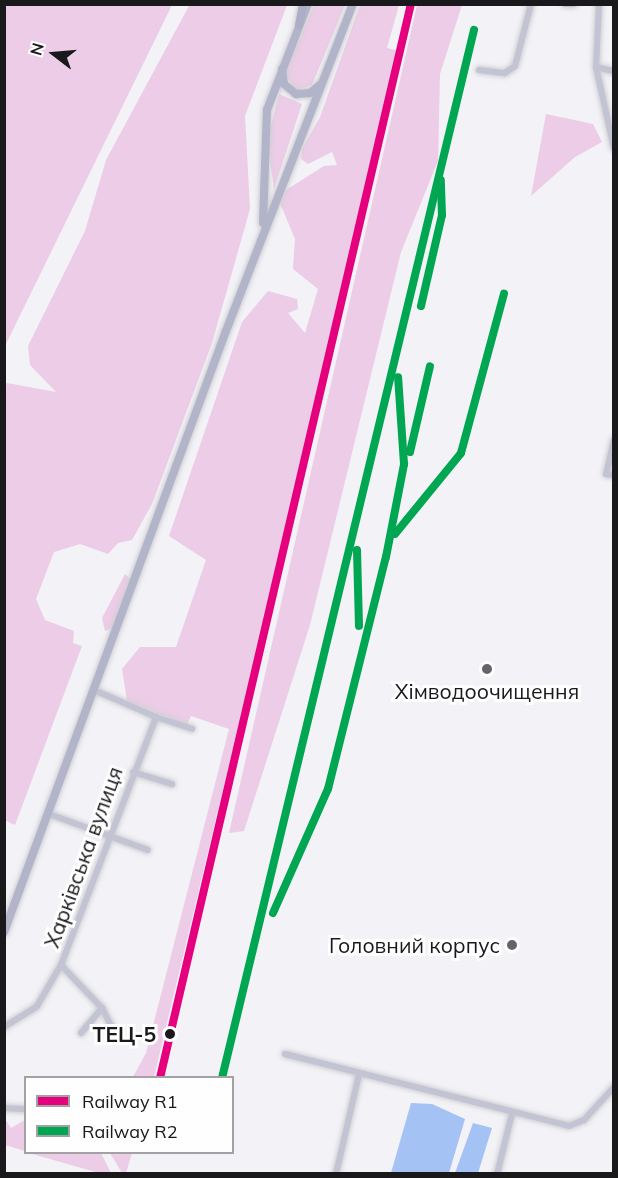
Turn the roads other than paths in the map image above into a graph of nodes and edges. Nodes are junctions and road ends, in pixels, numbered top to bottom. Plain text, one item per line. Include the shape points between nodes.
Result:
1 (303, 4) edge
2 (308, 4) edge
3 (353, 4) edge
4 (531, 4) edge
5 (565, 4) edge
6 (574, 4) edge
7 (599, 4) edge
8 (299, 25) junction
9 (283, 62) junction
10 (596, 67) junction
11 (479, 70) dead end
12 (614, 71) edge
13 (326, 76) junction
14 (614, 148) edge
15 (260, 240) junction
16 (614, 440) edge
17 (614, 475) edge
18 (94, 690) junction
19 (156, 717) junction
20 (192, 729) dead end
21 (133, 772) junction
22 (172, 784) dead end
23 (49, 814) junction
24 (113, 837) junction
25 (148, 850) dead end
26 (5, 928) edge
27 (61, 965) junction
28 (102, 1008) junction
29 (4, 1028) edge
30 (114, 1032) dead end
31 (81, 1033) dead end
32 (285, 1054) dead end
33 (359, 1074) junction
34 (614, 1087) edge
35 (4, 1107) edge
36 (24, 1109) edge
37 (512, 1114) junction
38 (336, 1173) edge
39 (497, 1173) edge

1 - 8 highway
2 - 8 main road
3 - 13 main road
4 - 11 street via 515,66 505,74
5 - 6 street
7 - 10 street
8 - 9 main road
9 - 13 main road via 284,84 296,94 314,91
9 - 15 main road via 266,118 267,195
10 - 12 street
10 - 14 street
13 - 15 main road
15 - 18 main road
16 - 17 street via 606,474
18 - 19 street
18 - 23 main road
19 - 20 street
19 - 21 street, Харківська вулиця
21 - 22 street
21 - 24 street, Харківська вулиця
23 - 24 street
23 - 26 main road
24 - 25 street
24 - 27 street, Харківська вулиця
27 - 28 street
27 - 29 street, Харківська вулиця via 37,1006
28 - 30 street
28 - 31 street
32 - 33 street
33 - 37 street
33 - 38 street
34 - 37 street via 577,1125
35 - 36 street
37 - 39 street

